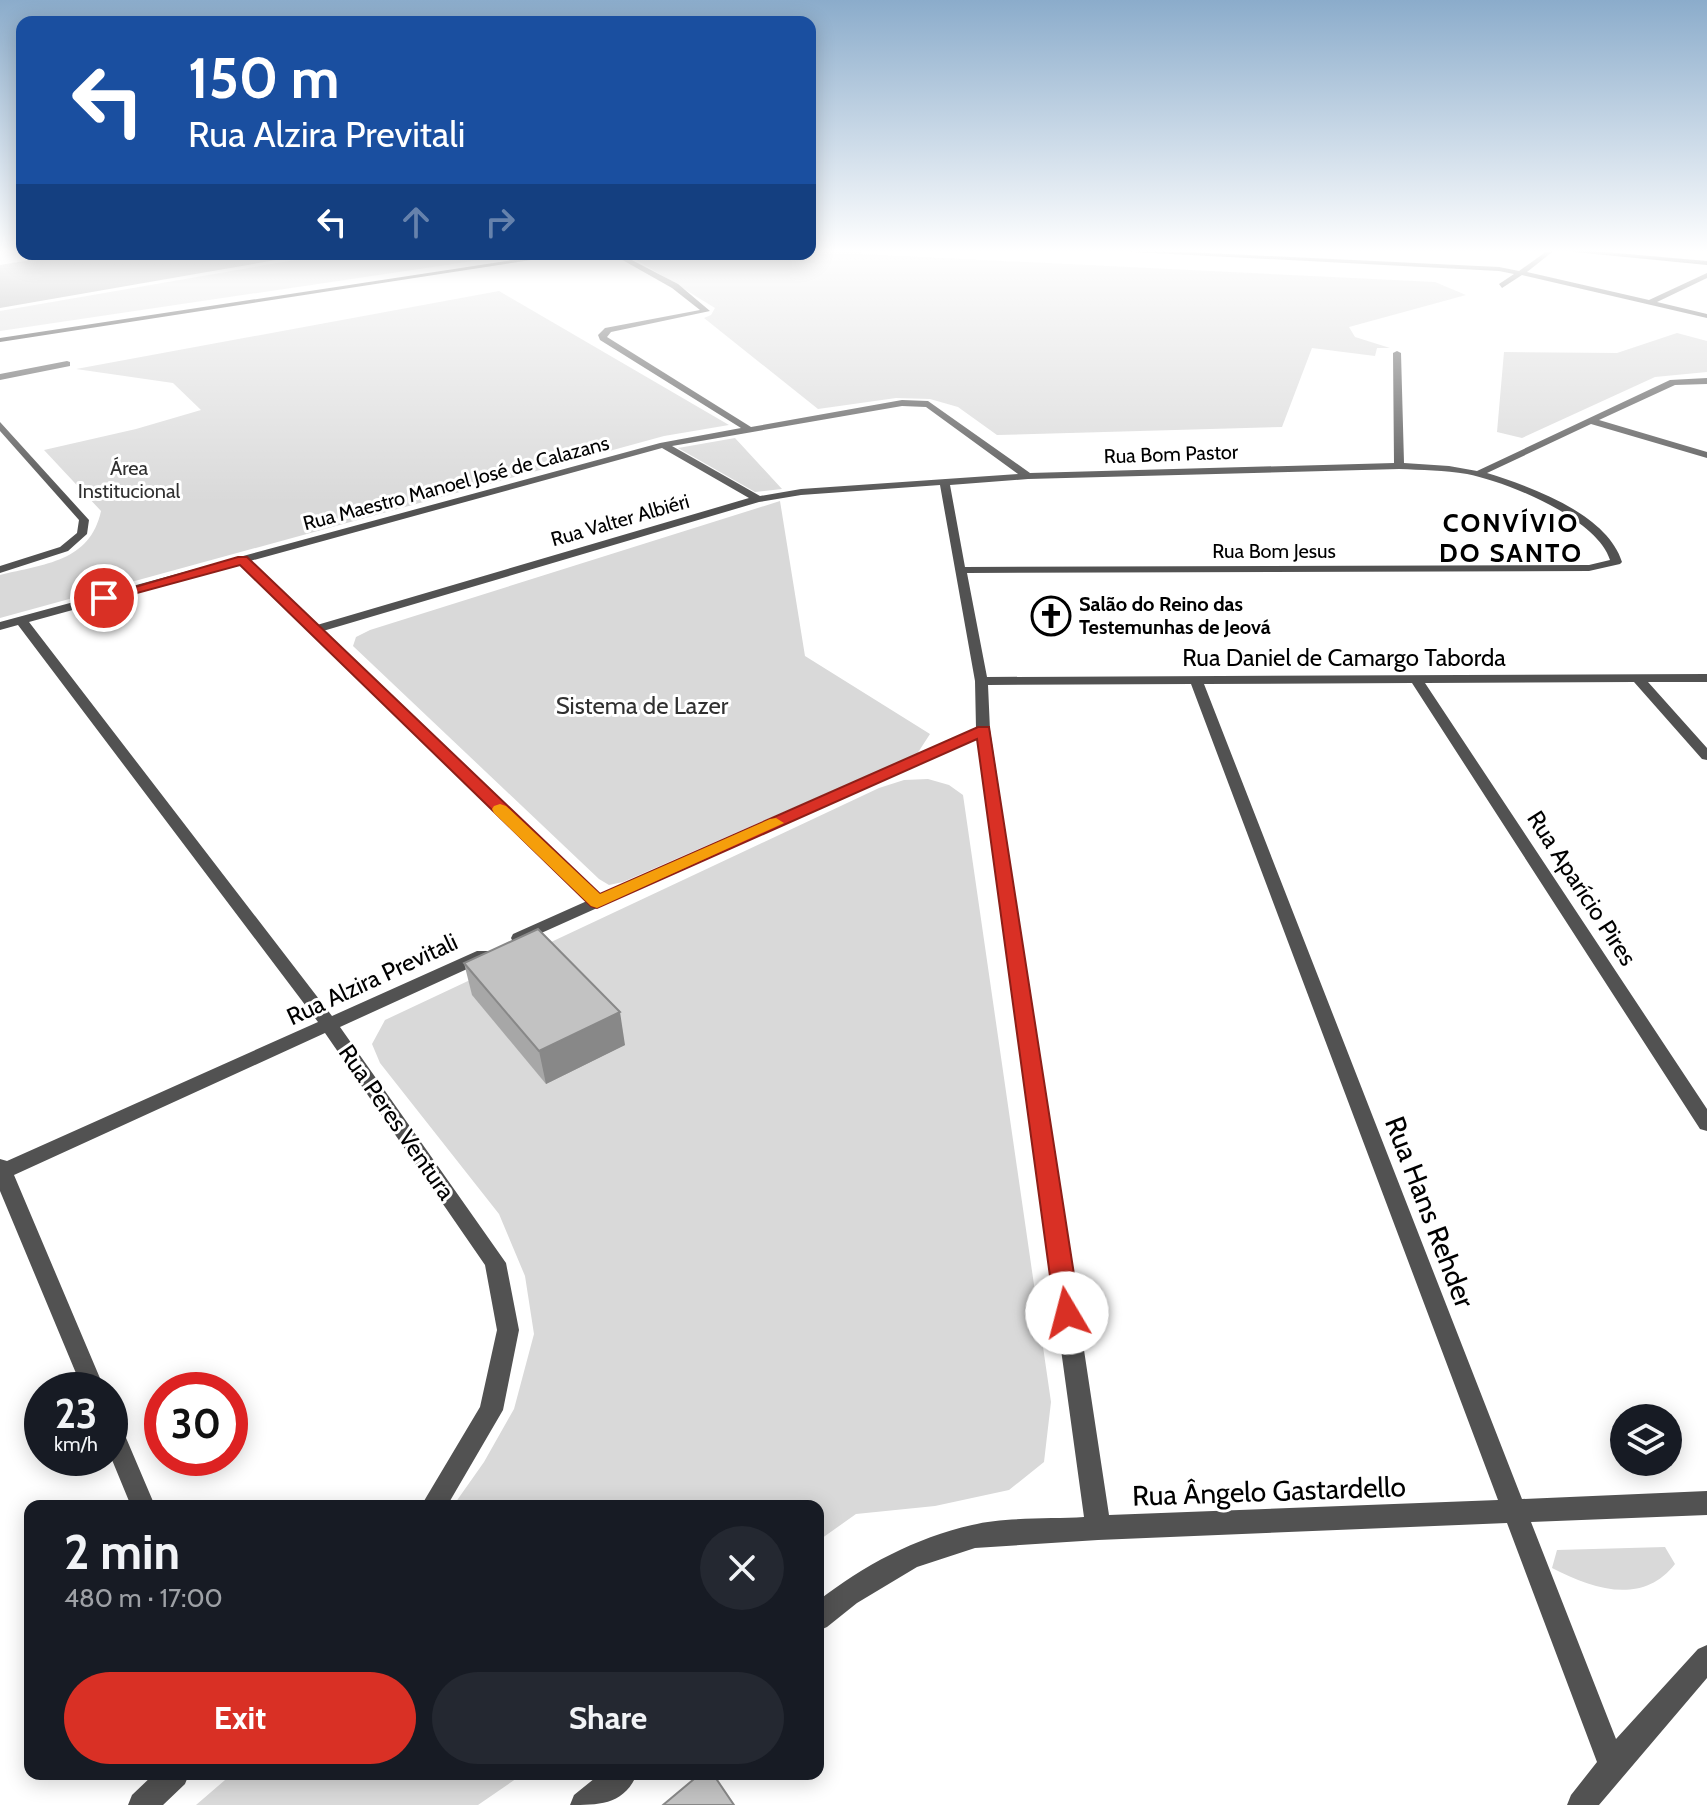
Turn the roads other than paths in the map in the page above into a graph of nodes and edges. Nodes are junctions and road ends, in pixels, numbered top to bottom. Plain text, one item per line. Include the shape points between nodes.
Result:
1 (45, 333) edge
2 (604, 333) edge
3 (0, 340) edge
4 (1397, 353) dead end
5 (67, 364) dead end
6 (0, 377) edge
7 (1707, 381) edge
8 (1591, 421) junction
9 (0, 425) edge
10 (747, 428) junction
11 (663, 445) junction
12 (1707, 455) edge
13 (1399, 466) junction
14 (1478, 474) junction
15 (1028, 476) junction
16 (944, 481) junction
17 (758, 499) junction
18 (242, 560) junction
19 (0, 570) edge
20 (959, 570) junction
21 (21, 620) junction
22 (0, 626) edge
23 (313, 630) junction
24 (1707, 678) edge
25 (1196, 679) junction
26 (1416, 679) junction
27 (1638, 679) junction
28 (981, 681) junction
29 (983, 730) junction
30 (1707, 756) edge
31 (597, 902) junction
32 (329, 1025) junction
33 (1707, 1124) edge
34 (1, 1171) edge
35 (86, 1372) edge
36 (128, 1470) edge
37 (140, 1500) edge
38 (437, 1500) edge
39 (1707, 1503) edge
40 (1514, 1512) junction
41 (1098, 1528) junction
42 (824, 1613) edge
43 (1707, 1658) edge
44 (1612, 1765) junction
45 (169, 1780) edge
46 (615, 1780) edge
47 (142, 1805) edge
48 (584, 1805) edge
49 (1581, 1805) edge

1 - 3 street
2 - 10 street via 603,338
4 - 13 street
5 - 6 street
7 - 8 street via 1673,382
8 - 12 street
8 - 14 street
9 - 19 street via 84,520 82,534 64,549
10 - 11 street, Rua Maestro Manoel José de Calazans
10 - 15 street, Rua Maestro Manoel José de Calazans via 902,403 928,404
11 - 17 street
11 - 18 street, Rua Maestro Manoel José de Calazans
13 - 14 street, Rua Bom Pastor
13 - 15 street, Rua Bom Pastor
14 - 20 street, Rua Bom Jesus via 1559,507 1600,534 1616,562 1589,568
15 - 16 street, Rua Bom Pastor
16 - 17 street, Rua Valter Albiéri
16 - 20 street
17 - 23 street, Rua Valter Albiéri
18 - 21 street, Rua Maestro Manoel José de Calazans
18 - 23 street
20 - 28 street
21 - 22 street, Rua Maestro Manoel José de Calazans
21 - 32 street, Rua Peres Ventura
23 - 31 street
24 - 27 street, Rua Daniel de Camargo Taborda
25 - 26 street, Rua Daniel de Camargo Taborda
25 - 28 street, Rua Daniel de Camargo Taborda
25 - 40 street, Rua Hans Rehder
26 - 27 street, Rua Daniel de Camargo Taborda
26 - 33 street, Rua Aparício Pires
27 - 30 street
28 - 29 street
29 - 31 street, Rua Alzira Previtali
29 - 41 street
31 - 32 street, Rua Alzira Previtali
32 - 34 street, Rua Alzira Previtali
32 - 38 street, Rua Peres Ventura via 495,1263 508,1330 491,1410
34 - 35 street
36 - 37 street
39 - 40 street, Rua Ângelo Gastardello
40 - 41 street, Rua Ângelo Gastardello
40 - 44 street, Rua Hans Rehder
41 - 42 street, Rua Ângelo Gastardello via 975,1536 911,1556
43 - 44 street
44 - 49 street
45 - 47 street
46 - 48 street

